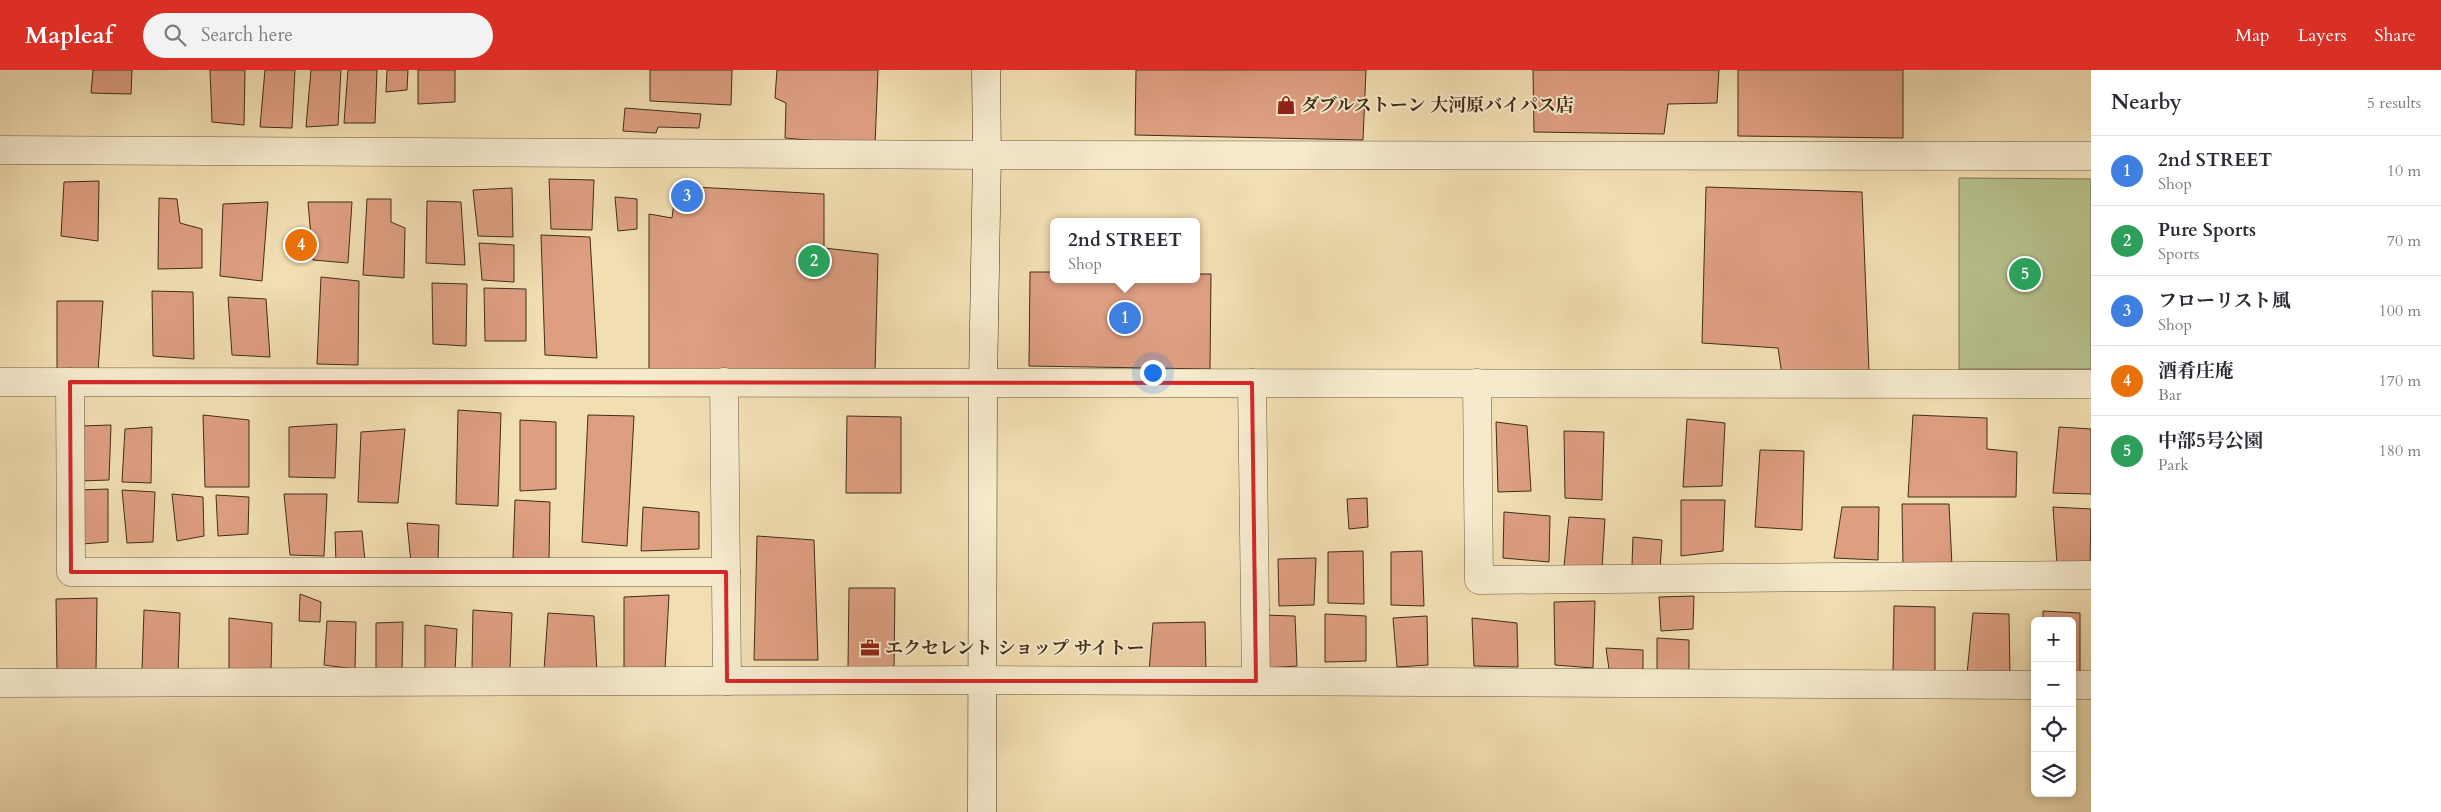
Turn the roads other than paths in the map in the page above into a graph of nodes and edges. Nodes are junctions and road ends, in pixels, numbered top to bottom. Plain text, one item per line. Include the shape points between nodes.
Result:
1 (986, 70) edge
2 (0, 150) edge
3 (987, 155) junction
4 (2091, 156) edge
5 (0, 382) edge
6 (70, 382) junction
7 (724, 382) junction
8 (983, 383) junction
9 (1252, 383) junction
10 (1477, 383) junction
11 (2091, 384) edge
12 (726, 572) junction
13 (2091, 575) edge
14 (984, 680) junction
15 (726, 681) junction
16 (1256, 681) junction
17 (0, 683) edge
18 (2031, 685) edge
19 (2076, 685) edge
20 (2091, 685) edge
21 (982, 812) edge

1 - 3 street
2 - 3 street
3 - 4 street
3 - 8 street
5 - 6 street
6 - 7 street
6 - 12 street via 70,572
7 - 8 street
7 - 12 street
8 - 9 street
8 - 14 street
9 - 10 street
9 - 16 street
10 - 11 street
10 - 13 street via 1479,580
12 - 15 street
14 - 15 street
14 - 16 street
14 - 21 street
15 - 17 street
16 - 18 street
19 - 20 street

